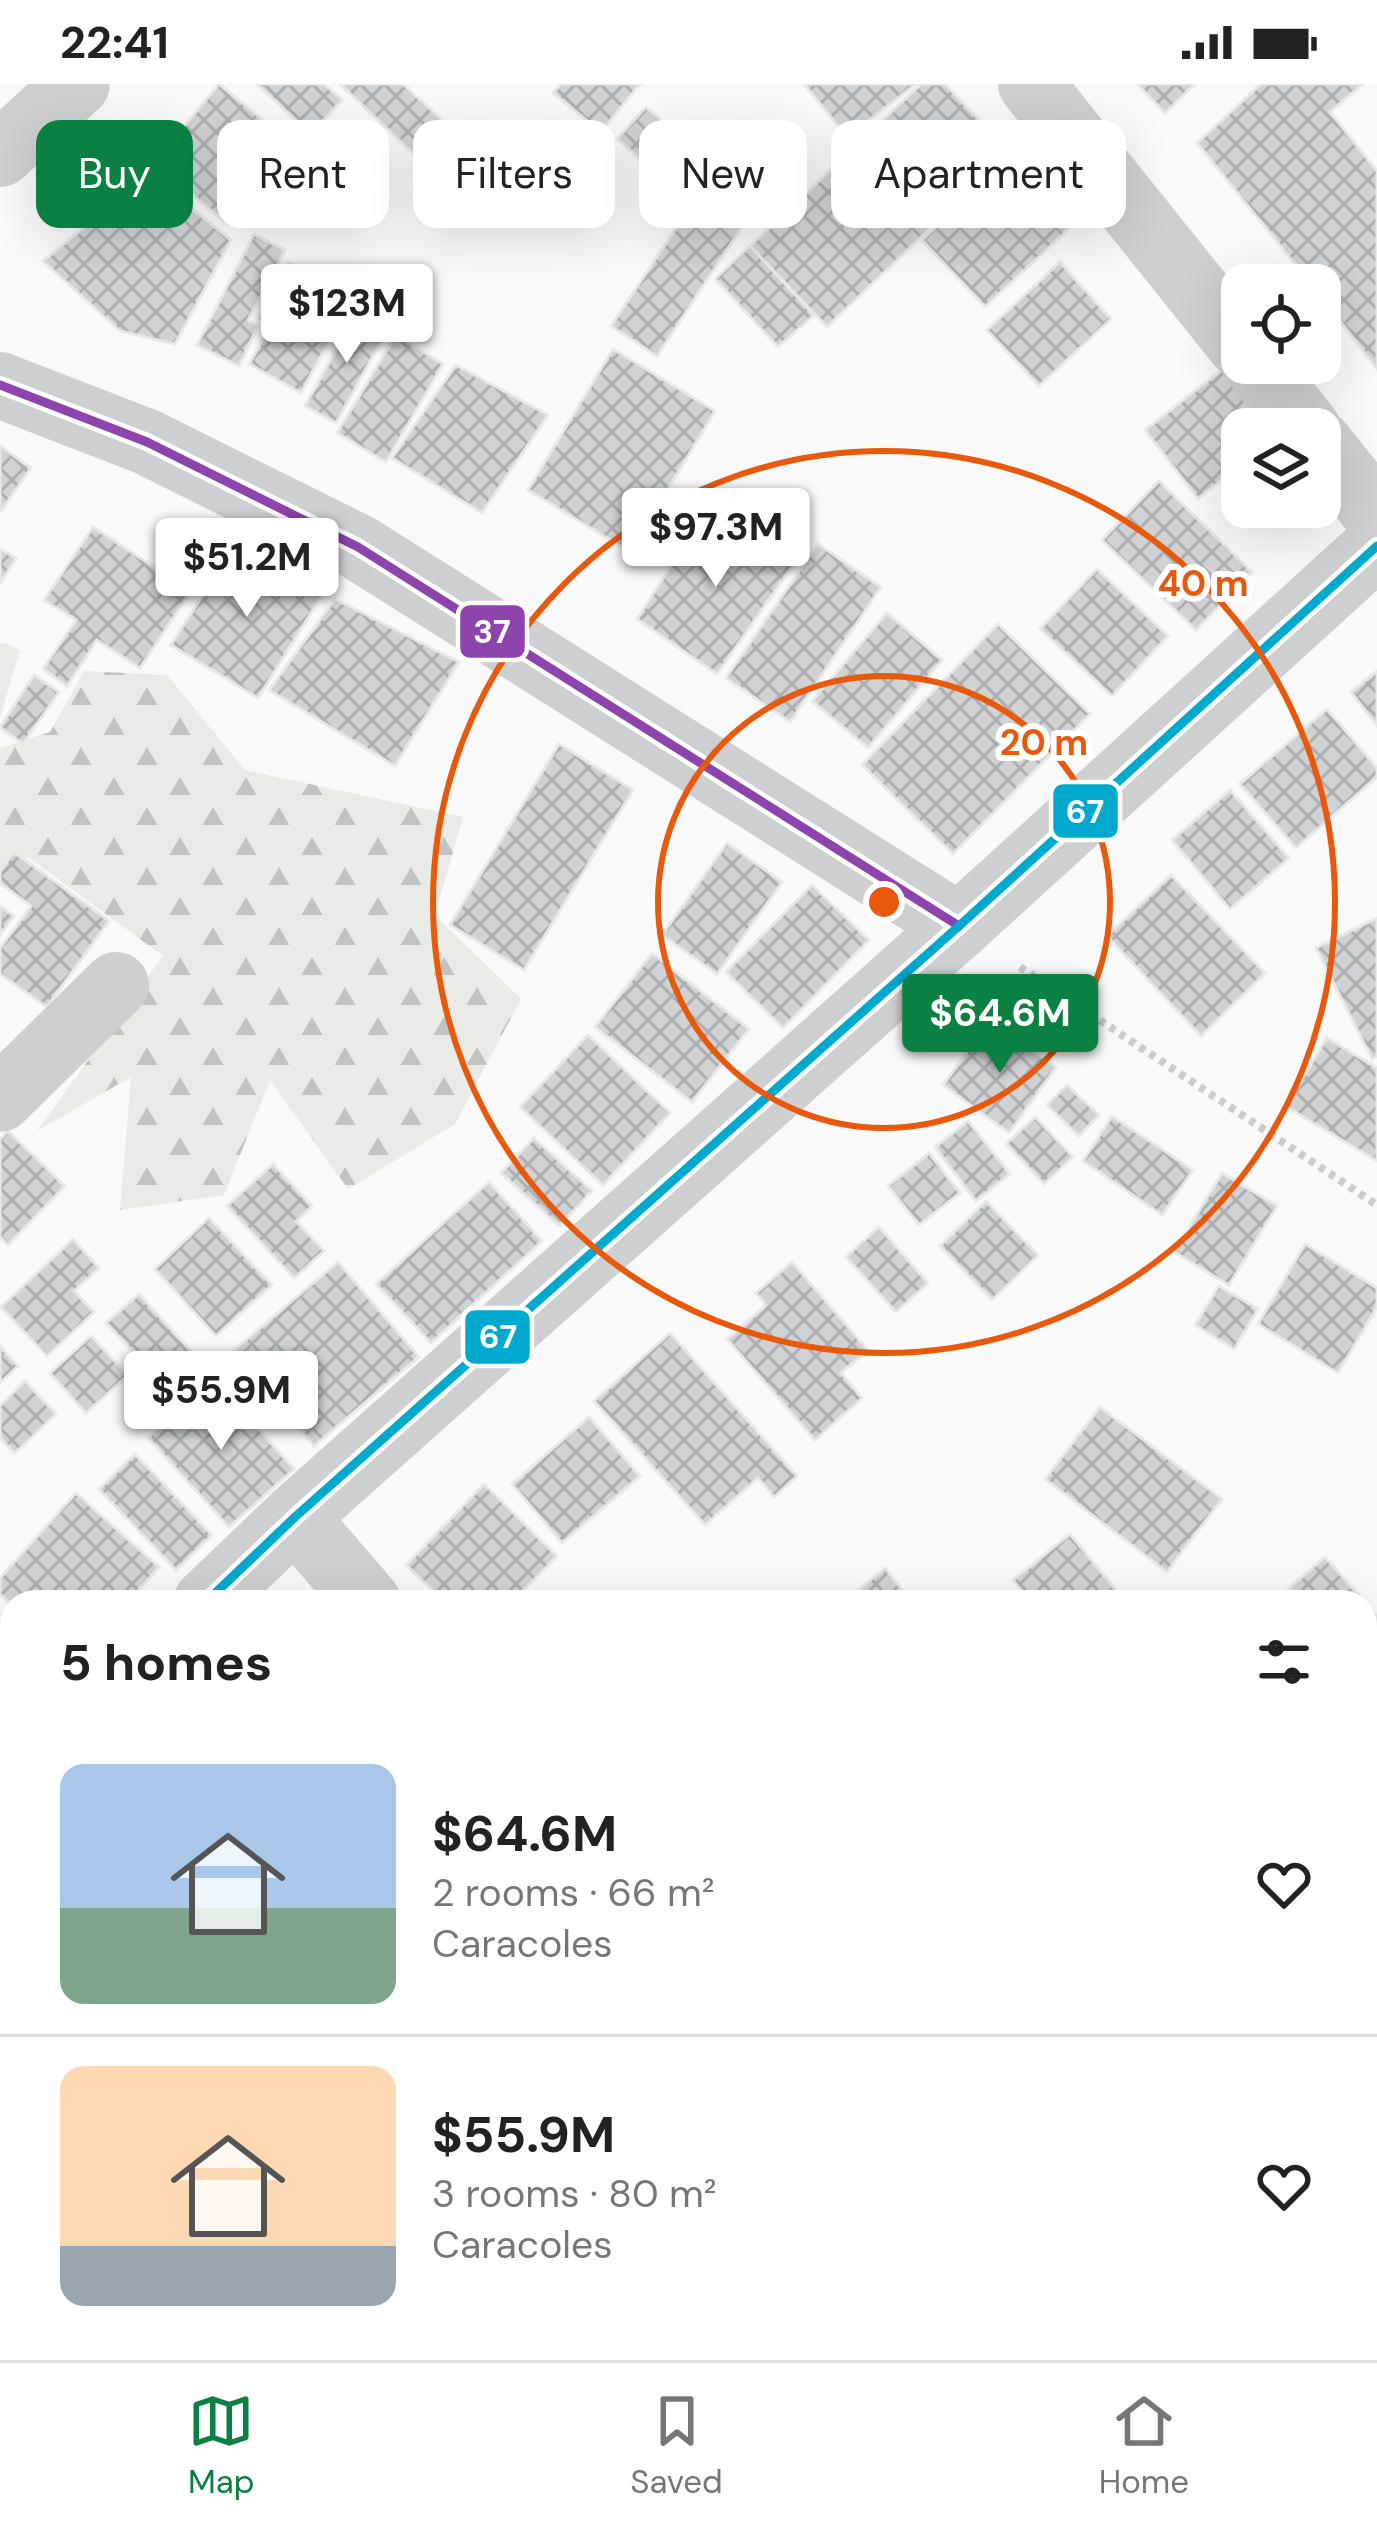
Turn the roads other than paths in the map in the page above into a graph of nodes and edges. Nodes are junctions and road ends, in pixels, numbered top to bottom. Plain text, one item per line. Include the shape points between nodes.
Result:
1 (77, 84) edge
2 (1031, 84) edge
3 (0, 154) edge
4 (1221, 320) edge
5 (1272, 384) edge
6 (0, 385) edge
7 (1291, 408) edge
8 (1341, 470) edge
9 (1377, 514) edge
10 (1377, 547) edge
11 (959, 926) junction
12 (116, 985) dead end
13 (0, 1099) edge
14 (295, 1517) junction
15 (219, 1590) edge
16 (358, 1590) edge

1 - 3 street
2 - 4 street
5 - 7 street
6 - 11 street via 147,442 358,547
8 - 9 street
10 - 11 street
11 - 14 street
12 - 13 street
14 - 15 street
14 - 16 street

